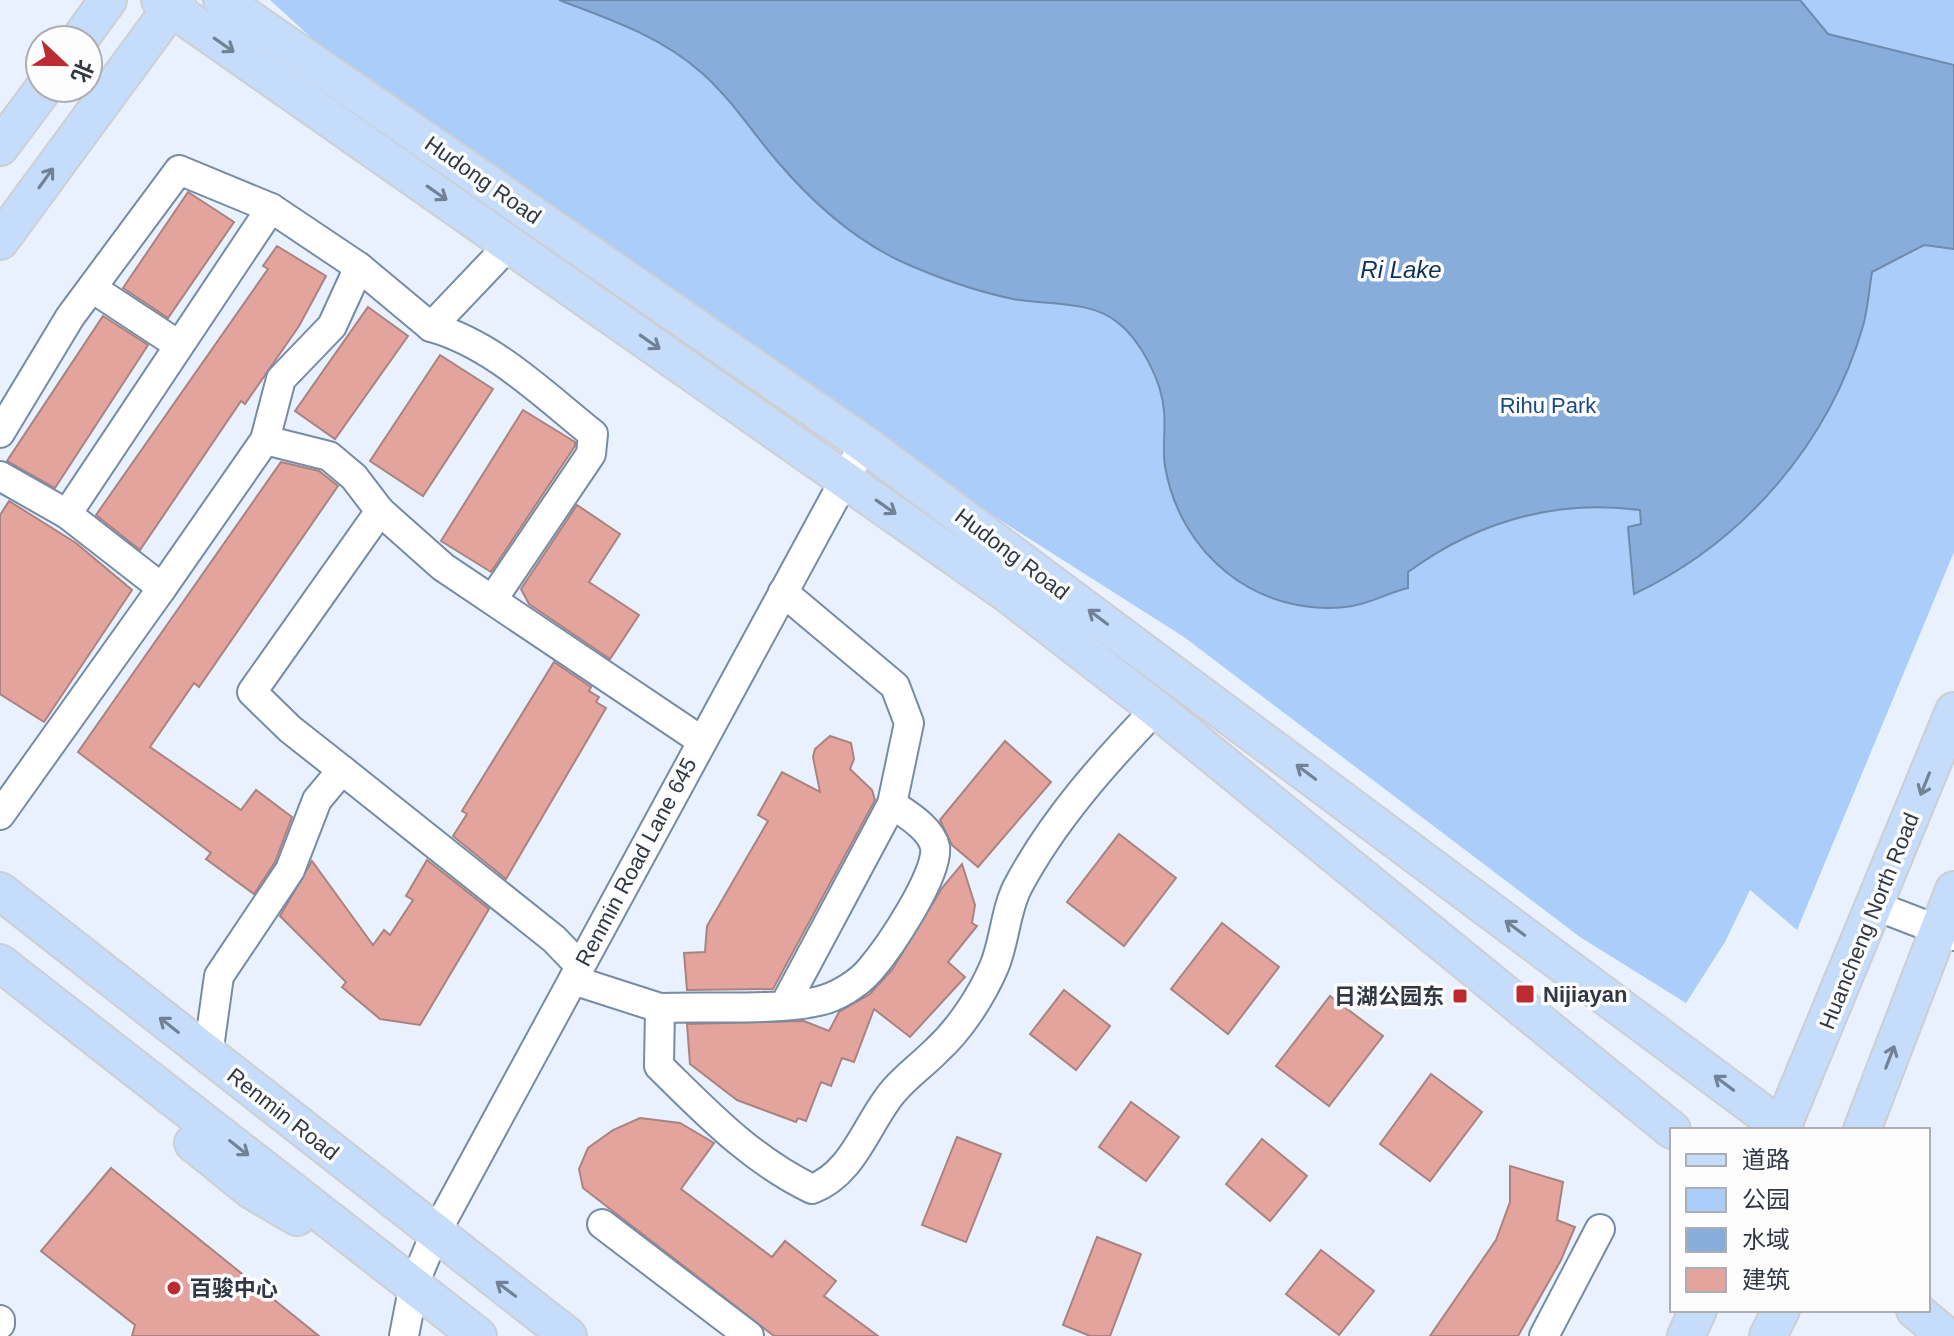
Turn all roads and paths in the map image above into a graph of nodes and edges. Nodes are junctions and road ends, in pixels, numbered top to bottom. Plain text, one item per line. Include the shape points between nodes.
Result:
1 (108, 0) edge
2 (222, 0) edge
3 (169, 2) edge
4 (91, 24) edge
5 (32, 104) edge
6 (0, 147) edge
7 (271, 208) junction
8 (0, 241) edge
9 (510, 244) junction
10 (359, 267) junction
11 (92, 288) junction
12 (431, 327) junction
13 (177, 344) junction
14 (0, 433) edge
15 (265, 440) junction
16 (864, 444) junction
17 (0, 476) edge
18 (845, 477) junction
19 (380, 511) junction
20 (67, 514) junction
21 (162, 588) junction
22 (783, 592) junction
23 (493, 599) junction
24 (1156, 709) junction
25 (1954, 711) edge
26 (702, 741) junction
27 (342, 770) junction
28 (892, 804) junction
29 (0, 815) edge
30 (1954, 890) edge
31 (0, 891) edge
32 (1876, 906) junction
33 (1946, 934) edge
34 (0, 963) edge
35 (576, 973) junction
36 (0, 984) edge
37 (785, 1004) junction
38 (660, 1008) junction
39 (208, 1055) junction
40 (1670, 1128) edge
41 (1782, 1128) edge
42 (1783, 1128) edge
43 (1863, 1128) edge
44 (602, 1224) dead end
45 (1600, 1229) dead end
46 (435, 1234) junction
47 (414, 1284) junction
48 (1697, 1312) edge
49 (1780, 1312) edge
50 (1917, 1312) edge
51 (404, 1336) edge
52 (478, 1336) edge
53 (568, 1336) edge
54 (749, 1336) edge
55 (1544, 1336) edge
56 (1686, 1336) edge
57 (1768, 1336) edge
58 (1946, 1336) edge

1 - 4 main road
2 - 16 main road, Hudong Road
8 -> 3 main road
3 -> 9 main road, Hudong Road
5 - 6 main road
7 - 10 street
7 - 11 street via 179,170
7 - 13 street
9 - 12 street
9 -> 18 main road, Hudong Road
10 - 12 street
10 - 15 street via 332,326 281,379
11 - 13 street
11 - 14 street
12 - 23 street via 458,334 546,393 593,434 591,454
13 - 20 street
15 - 19 street via 329,456 354,477
15 - 21 street
16 - 18 street, Renmin Road Lane 645
41 -> 16 main road, Hudong Road
17 - 20 street
18 - 22 street, Renmin Road Lane 645
18 -> 24 main road, Hudong Road
19 - 23 street via 443,567
19 - 27 street via 252,692
20 - 21 street
21 - 29 street
22 - 26 street, Renmin Road Lane 645
22 - 28 street via 895,686 909,723
23 - 26 street
24 - 38 street via 1110,757 1017,887 995,964 971,1009 938,1050 904,1078 846,1165 824,1184 812,1189 777,1172 733,1140 659,1066
24 - 40 main road, Hudong Road
25 -> 32 main road, Huancheng North Road
26 - 35 street, Renmin Road Lane 645
27 - 35 street via 554,939
27 - 39 street via 317,800 290,870 219,976
28 - 37 street
28 - 37 street via 935,844 926,882 870,970 852,986 820,1001
30 - 33 main road
39 -> 31 main road, Renmin Road
32 - 33 street
32 - 42 main road, Huancheng North Road
43 -> 33 main road
34 -> 47 main road
35 - 38 street
35 - 46 street, Renmin Road Lane 645
36 - 47 main road via 251,1190
37 - 38 street
39 - 46 main road, Renmin Road
44 - 54 street
45 - 55 street
46 - 47 street, Renmin Road Lane 645
53 -> 46 main road, Renmin Road
47 - 51 street, Renmin Road Lane 645
47 - 52 main road
48 - 56 main road
49 - 57 main road
50 - 58 main road

